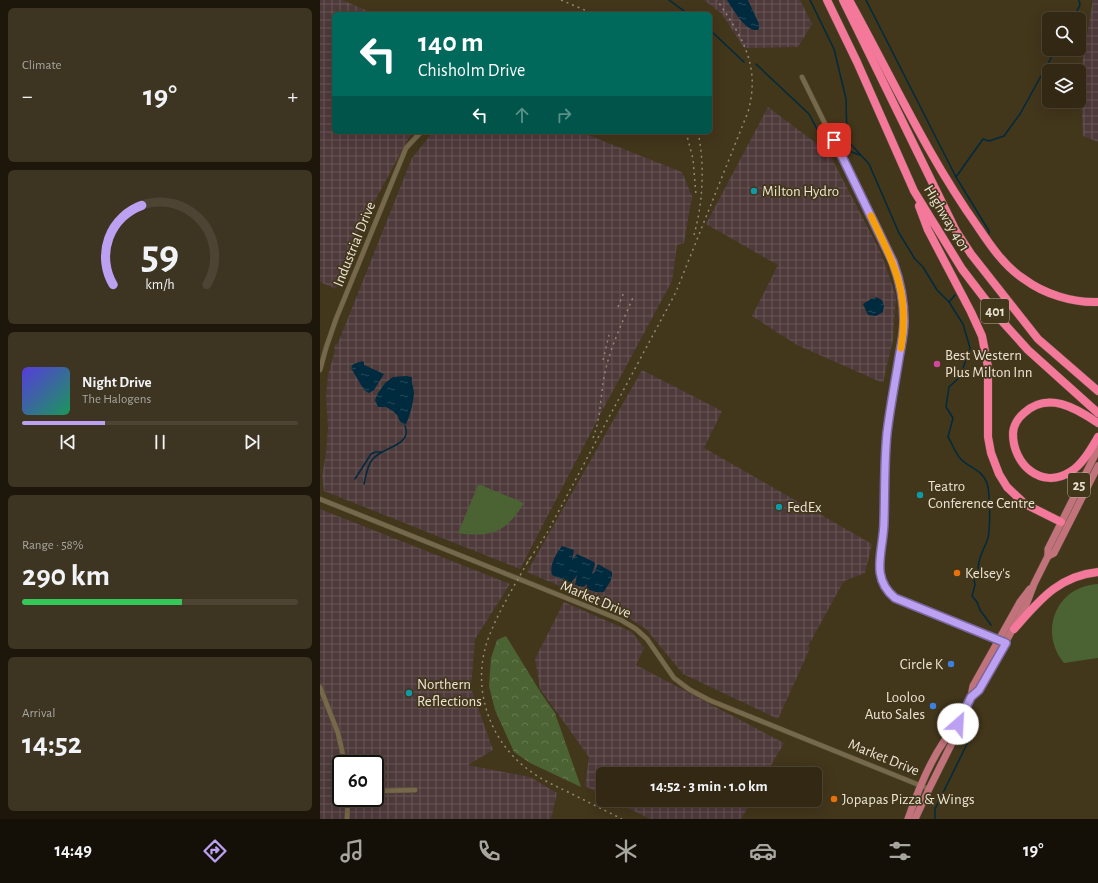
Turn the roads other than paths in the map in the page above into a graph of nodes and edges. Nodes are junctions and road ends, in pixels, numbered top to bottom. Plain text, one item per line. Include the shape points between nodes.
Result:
1 (827, 0) edge
2 (843, 0) edge
3 (849, 0) edge
4 (802, 77) dead end
5 (419, 134) edge
6 (914, 191) junction
7 (1098, 302) edge
8 (320, 370) edge
9 (1087, 381) junction
10 (1098, 387) edge
11 (1098, 391) edge
12 (1098, 413) edge
13 (1098, 423) edge
14 (1097, 438) edge
15 (1098, 449) edge
16 (1098, 466) edge
17 (320, 500) edge
18 (1061, 522) junction
19 (1048, 556) junction
20 (1098, 572) edge
21 (1034, 584) junction
22 (1014, 629) junction
23 (1002, 641) junction
24 (320, 687) edge
25 (958, 724) junction
26 (343, 755) edge
27 (922, 786) junction
28 (929, 789) junction
29 (415, 790) dead end
30 (384, 791) edge
31 (348, 807) edge
32 (347, 819) edge
33 (908, 819) edge
34 (916, 819) edge

1 - 6 highway, Highway 401 / 401
2 - 9 highway, Highway 401 / 401 via 956,231 1038,339
3 - 7 highway via 956,195 1003,260 1023,279 1044,291 1068,299
4 - 23 street via 893,262 902,296 904,332 884,458 884,521 879,561 880,576 895,598
5 - 8 street, Industrial Drive via 406,148 336,319
6 - 12 highway, Highway 401 / 401 via 962,269 1001,320 1038,359
6 - 18 highway via 928,230 982,336 988,366 988,437 999,474 1025,504
9 - 10 highway
9 - 11 highway, Highway 401 / 401
13 - 14 highway via 1066,405 1040,403 1023,414 1013,432 1013,441 1021,461 1028,469 1043,478 1052,479 1071,471 1085,457
15 - 18 main road, 25
16 - 19 main road, 25 via 1054,553
17 - 27 street, Market Drive via 621,620 647,639 674,678 690,690
18 - 19 main road, 25 via 1048,549
19 - 21 main road, 25
20 - 22 highway via 1081,575 1052,589
21 - 22 main road, 25
21 - 23 main road, 25 via 1020,602
22 - 23 main road, 25
23 - 25 main road, 25 via 979,690 971,697
24 - 26 street via 338,733
25 - 27 main road, 25 via 948,734
25 - 28 main road, 25 via 955,737
27 - 28 street, Market Drive
27 - 33 main road, 25
28 - 34 main road, 25
29 - 30 street
31 - 32 street

